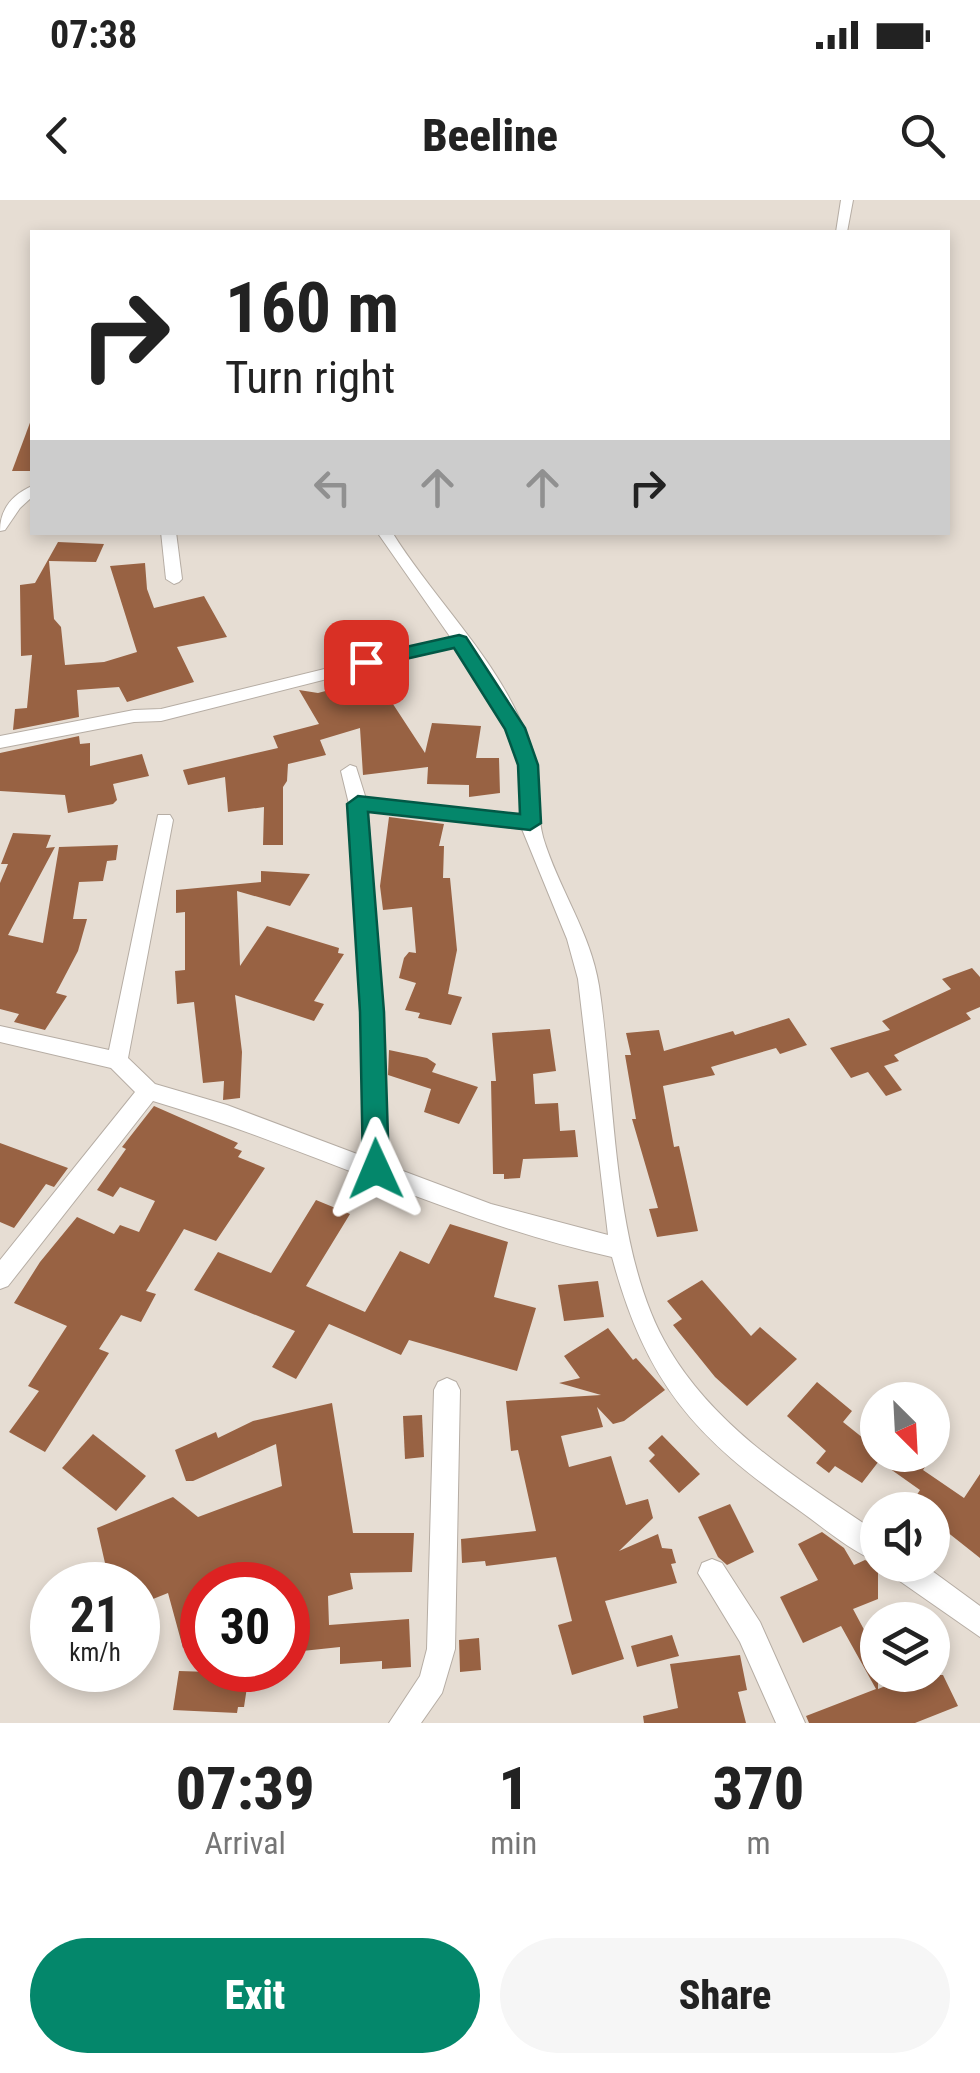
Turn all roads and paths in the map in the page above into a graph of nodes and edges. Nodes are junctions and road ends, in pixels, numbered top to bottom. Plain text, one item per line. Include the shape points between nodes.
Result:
1 (847, 200) edge
2 (842, 230) edge
3 (30, 492) edge
4 (0, 527) edge
5 (168, 535) edge
6 (386, 535) edge
7 (174, 580) dead end
8 (459, 641) junction
9 (0, 742) edge
10 (350, 771) dead end
11 (358, 804) junction
12 (164, 820) dead end
13 (530, 823) junction
14 (0, 1034) edge
15 (118, 1061) junction
16 (148, 1091) junction
17 (376, 1169) junction
18 (620, 1248) junction
19 (0, 1278) edge
20 (447, 1390) dead end
21 (860, 1536) edge
22 (712, 1574) dead end
23 (924, 1582) edge
24 (980, 1623) edge
25 (403, 1723) edge
26 (791, 1723) edge

1 - 2 street
3 - 4 street
5 - 7 street
6 - 8 street
8 - 9 street via 161,715
8 - 13 street via 515,728 528,765
10 - 11 street
11 - 13 street
11 - 17 street
12 - 15 street
13 - 18 street via 587,974
14 - 15 street
15 - 16 street
16 - 17 street
16 - 19 street
17 - 18 street via 490,1214
18 - 21 street via 656,1351 686,1397 739,1451
20 - 25 street via 440,1649 432,1684
22 - 26 street via 750,1632
23 - 24 street

